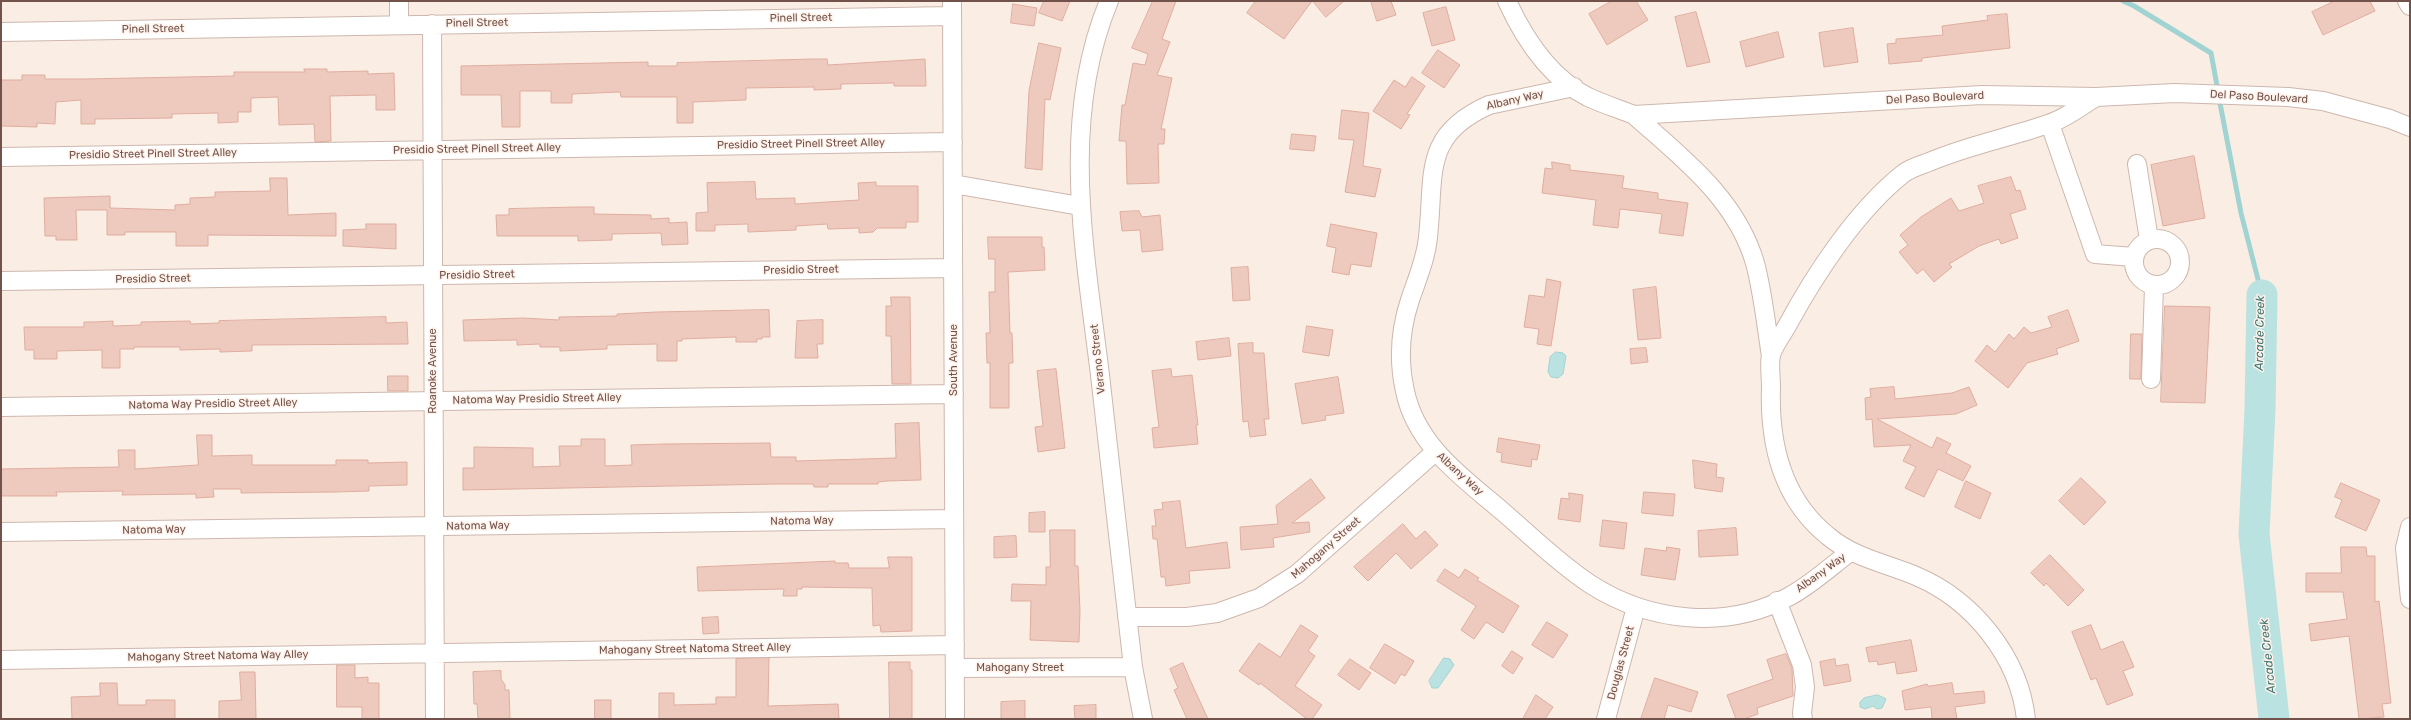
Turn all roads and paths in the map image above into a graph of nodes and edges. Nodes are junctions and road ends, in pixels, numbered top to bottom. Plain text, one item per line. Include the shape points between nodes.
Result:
1 (399, 1) edge
2 (1110, 1) edge
3 (1507, 1) edge
4 (2407, 1) edge
5 (2410, 6) edge
6 (952, 8) edge
7 (399, 24) junction
8 (432, 24) junction
9 (1, 32) edge
10 (1574, 87) junction
11 (2096, 97) junction
12 (1634, 115) junction
13 (2050, 124) junction
14 (2410, 127) edge
15 (953, 142) junction
16 (432, 150) junction
17 (1, 157) edge
18 (2137, 164) dead end
19 (953, 184) junction
20 (1080, 206) junction
21 (2149, 240) junction
22 (2134, 257) junction
23 (953, 268) junction
24 (433, 275) junction
25 (1, 281) edge
26 (2154, 286) junction
27 (1771, 356) junction
28 (2151, 379) dead end
29 (954, 394) junction
30 (433, 401) junction
31 (1, 407) edge
32 (1436, 452) junction
33 (954, 519) junction
34 (434, 526) junction
35 (2410, 527) edge
36 (1, 532) edge
37 (1850, 552) junction
38 (2410, 599) edge
39 (1777, 601) junction
40 (1636, 607) junction
41 (1127, 618) junction
42 (955, 645) junction
43 (435, 652) junction
44 (1, 660) edge
45 (955, 668) junction
46 (1133, 668) junction
47 (435, 719) edge
48 (955, 719) edge
49 (1143, 719) edge
50 (1606, 719) edge
51 (1803, 719) edge
52 (2026, 719) edge

1 - 7 street
2 - 20 street, Verano Street via 1087,80 1080,128
3 - 10 street, Del Paso Boulevard via 1533,48 1552,69
4 - 5 street
6 - 8 street, Pinell Street
6 - 15 street, South Avenue
7 - 8 street, Pinell Street
7 - 9 street, Pinell Street
8 - 16 street, Roanoke Avenue
10 - 12 street, Del Paso Boulevard via 1588,97
10 - 32 street, Albany Way via 1489,105 1478,110 1449,133 1437,154 1430,178 1427,247 1403,326 1400,353 1407,399 1414,418
11 - 12 street, Del Paso Boulevard via 1982,95
11 - 13 street
11 - 14 street, Del Paso Boulevard via 2176,93 2323,101
12 - 27 street via 1697,171 1732,213 1755,263
13 - 22 street via 2095,254
13 - 27 street via 1961,148 1906,172 1872,205 1842,240 1814,279
15 - 16 street, Presidio Street Pinell Street Alley
15 - 19 street, South Avenue
16 - 17 street, Presidio Street Pinell Street Alley
16 - 24 street, Roanoke Avenue
18 - 21 street
19 - 20 street
19 - 23 street, South Avenue
20 - 41 street, Verano Street
21 - 22 street via 2142,244
21 - 26 street via 2157,239 2171,243 2180,256 2181,264 2175,278 2169,283
22 - 26 street via 2134,265 2140,279
23 - 24 street, Presidio Street
23 - 29 street, South Avenue
24 - 25 street, Presidio Street
24 - 30 street, Roanoke Avenue
26 - 28 street
27 - 37 street via 1772,433 1782,473 1808,518
29 - 30 street, Natoma Way Presidio Street Alley
29 - 33 street, South Avenue
30 - 31 street, Natoma Way Presidio Street Alley
30 - 34 street, Roanoke Avenue
32 - 40 street, Albany Way via 1446,464 1578,575 1612,597
32 - 41 street, Mahogany Street via 1297,574 1259,598 1217,613
33 - 34 street, Natoma Way
33 - 42 street, South Avenue
34 - 36 street, Natoma Way
34 - 43 street, Roanoke Avenue
35 - 38 street via 2405,548
37 - 39 street, Albany Way via 1811,583
37 - 52 street via 1916,576 1939,588 1960,602 1979,620 2008,662 2018,686
39 - 40 street, Albany Way via 1723,617 1670,616
39 - 51 street via 1802,664 1805,687
40 - 50 street, Douglas Street
41 - 46 street, Verano Street
42 - 43 street, Mahogany Street Natoma Street Alley
42 - 45 street, South Avenue
43 - 44 street, Mahogany Street Natoma Way Alley
43 - 47 street, Roanoke Avenue
45 - 46 street, Mahogany Street
45 - 48 street, South Avenue
46 - 49 street, Verano Street

